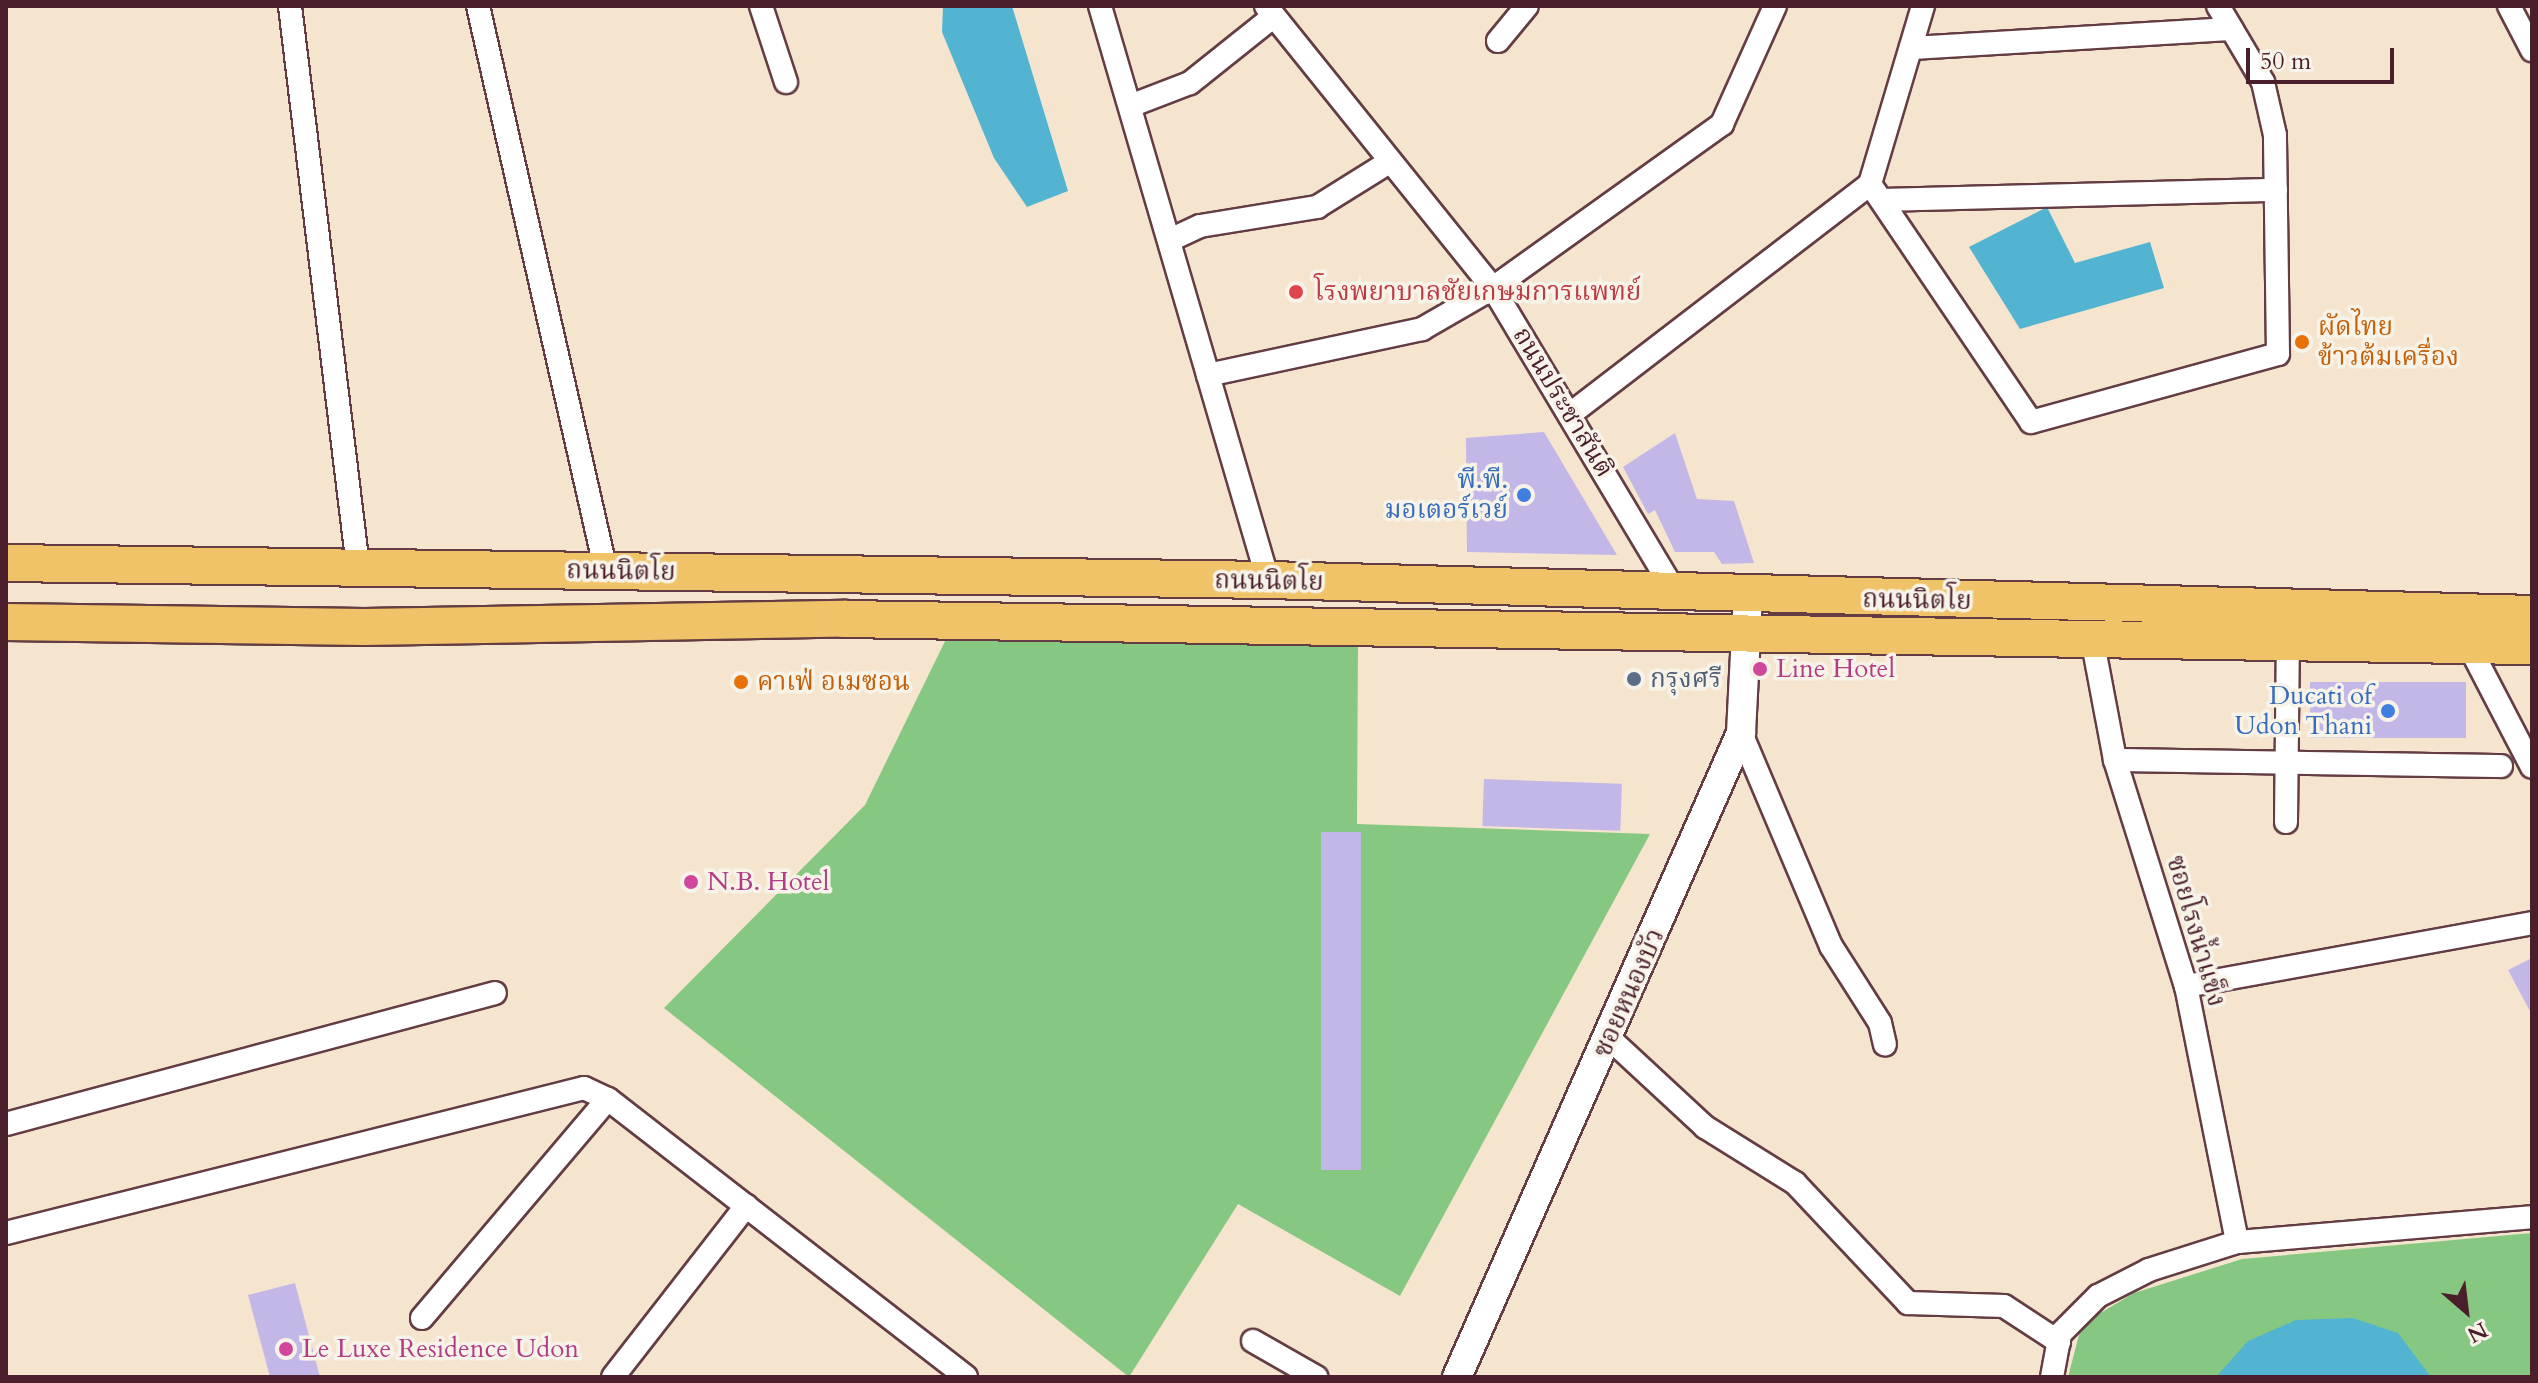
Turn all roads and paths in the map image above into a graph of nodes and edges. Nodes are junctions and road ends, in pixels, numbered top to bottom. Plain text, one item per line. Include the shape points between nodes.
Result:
1 (290, 6) edge
2 (478, 6) edge
3 (761, 6) edge
4 (1100, 6) edge
5 (1527, 6) edge
6 (1775, 6) edge
7 (1923, 6) edge
8 (2218, 6) edge
9 (2509, 6) edge
10 (1270, 11) edge
11 (2231, 29) junction
12 (1498, 41) dead end
13 (1911, 48) junction
14 (2532, 50) edge
15 (786, 82) dead end
16 (1130, 106) junction
17 (1386, 164) junction
18 (2276, 190) junction
19 (1877, 192) junction
20 (1170, 240) junction
21 (1493, 288) junction
22 (1208, 375) junction
23 (1573, 412) junction
24 (6, 563) edge
25 (358, 567) junction
26 (606, 571) junction
27 (1133, 579) junction
28 (1268, 580) junction
29 (1676, 610) junction
30 (1748, 613) junction
31 (2532, 614) edge
32 (6, 622) edge
33 (1133, 624) junction
34 (2460, 635) junction
35 (2092, 638) junction
36 (2288, 642) junction
37 (2532, 646) edge
38 (1741, 733) junction
39 (2115, 760) junction
40 (2287, 762) junction
41 (2501, 766) dead end
42 (2532, 767) edge
43 (2286, 822) dead end
44 (2532, 923) edge
45 (2186, 986) junction
46 (495, 993) dead end
47 (1609, 1038) junction
48 (1885, 1044) dead end
49 (608, 1099) junction
50 (6, 1124) edge
51 (746, 1206) junction
52 (2532, 1217) edge
53 (6, 1233) edge
54 (2237, 1242) junction
55 (422, 1318) dead end
56 (1253, 1341) dead end
57 (2059, 1342) junction
58 (613, 1377) edge
59 (966, 1377) edge
60 (1316, 1377) edge
61 (1457, 1377) edge
62 (2052, 1377) edge

1 - 25 street
2 - 26 street
3 - 15 street
4 - 16 street
5 - 12 street
6 - 21 street via 1722,124
7 - 13 street
8 - 11 street
9 - 14 street
10 - 16 street via 1190,83
10 - 17 street, ถนนประชาสันติ
11 - 13 street
11 - 18 street via 2263,82 2275,135
13 - 19 street
16 - 20 street
17 - 20 street via 1317,207 1200,226
17 - 21 street, ถนนประชาสันติ
18 - 19 street
18 - 19 street via 2278,354 2031,422
19 - 23 street
20 - 22 street
21 - 22 street via 1422,329
21 - 23 street, ถนนประชาสันติ
22 - 28 street
23 - 29 street, ถนนประชาสันติ
24 - 25 main road, ถนนนิตโย
25 - 26 main road, ถนนนิตโย
26 - 27 main road, ถนนนิตโย
27 - 28 main road, ถนนนิตโย
27 - 33 main road
28 - 29 main road, ถนนนิตโย
29 - 30 main road, ถนนนิตโย
29 - 33 main road, ถนนนิตโย
30 - 34 main road, ถนนนิตโย
30 - 35 main road, ถนนนิตโย
30 - 38 street, ซอยหนองบัว
31 - 34 main road, ถนนนิตโย
32 - 33 main road, ถนนนิตโย
34 - 36 main road, ถนนนิตโย
34 - 37 main road, ถนนนิตโย
34 - 42 street
35 - 36 main road, ถนนนิตโย
35 - 39 street, ซอยโรงน้ำแข็ง
36 - 40 street
38 - 47 street, ซอยหนองบัว
38 - 48 street via 1831,946 1880,1023
39 - 40 street
39 - 45 street, ซอยโรงน้ำแข็ง
40 - 41 street
40 - 43 street
44 - 45 street
45 - 54 street, ซอยโรงน้ำแข็ง
46 - 50 street
47 - 57 street via 1705,1127 1795,1183 1908,1303 2004,1306
47 - 61 street, ซอยหนองบัว
49 - 51 street
49 - 53 street via 584,1088 551,1092
49 - 55 street
51 - 58 street
51 - 59 street
52 - 54 street
54 - 57 street via 2098,1296
56 - 60 street
57 - 62 street

